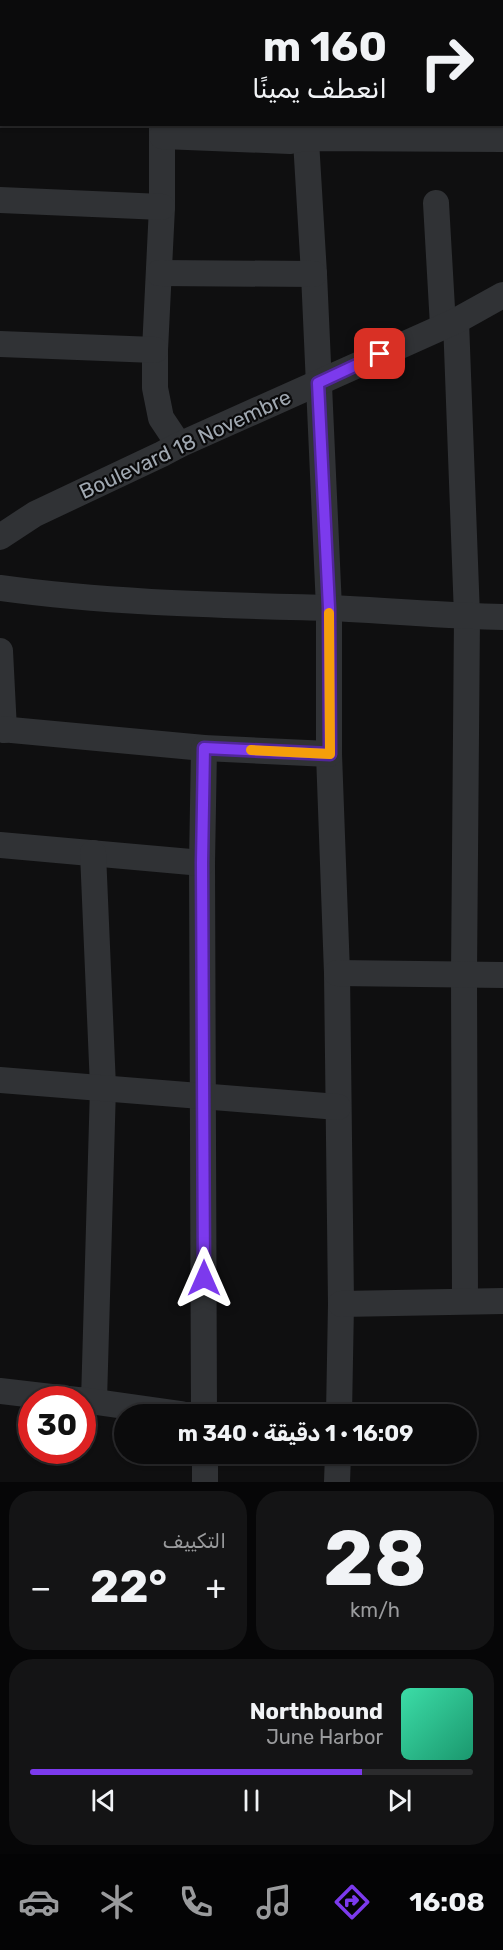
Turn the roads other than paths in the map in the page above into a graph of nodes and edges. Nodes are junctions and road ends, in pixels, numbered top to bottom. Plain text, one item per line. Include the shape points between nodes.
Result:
1 (162, 130) edge
2 (305, 131) edge
3 (503, 139) edge
4 (0, 200) edge
5 (436, 203) dead end
6 (162, 207) junction
7 (159, 273) junction
8 (314, 274) junction
9 (503, 295) edge
10 (450, 324) junction
11 (0, 345) edge
12 (155, 350) junction
13 (318, 383) junction
14 (179, 444) junction
15 (0, 537) edge
16 (0, 588) edge
17 (329, 608) junction
18 (466, 616) junction
19 (503, 617) edge
20 (0, 651) edge
21 (2, 729) edge
22 (204, 748) junction
23 (330, 754) junction
24 (0, 845) edge
25 (93, 853) junction
26 (202, 863) junction
27 (337, 973) junction
28 (464, 974) junction
29 (503, 975) edge
30 (0, 1080) edge
31 (103, 1087) junction
32 (203, 1096) junction
33 (338, 1107) junction
34 (465, 1301) junction
35 (503, 1301) edge
36 (341, 1304) junction
37 (86, 1386) edge
38 (0, 1391) edge
39 (18, 1393) edge
40 (96, 1402) edge
41 (114, 1404) edge
42 (204, 1404) edge
43 (339, 1404) edge
44 (205, 1464) edge
45 (338, 1464) edge
46 (205, 1482) edge
47 (337, 1482) edge

1 - 2 street via 290,141
1 - 6 street
2 - 3 street
2 - 8 street
4 - 6 street
5 - 10 street
6 - 7 street
7 - 8 street
7 - 12 street
8 - 13 street
9 - 10 street, Boulevard 18 Novembre
10 - 13 street, Boulevard 18 Novembre
10 - 18 street
11 - 12 street
12 - 14 street via 155,388 161,418
13 - 14 street, Boulevard 18 Novembre
13 - 17 street
14 - 15 street, Boulevard 18 Novembre via 35,514
16 - 17 street via 182,604
17 - 18 street
17 - 23 street
18 - 19 street
18 - 28 street
20 - 21 street
21 - 22 street
22 - 23 street
22 - 26 street
23 - 27 street
24 - 25 street
25 - 26 street
25 - 31 street
26 - 32 street
27 - 28 street
27 - 33 street
28 - 29 street
28 - 34 street
30 - 31 street
31 - 32 street
31 - 37 street
32 - 33 street
32 - 42 street
33 - 36 street
34 - 35 street
34 - 36 street
36 - 43 street
38 - 39 street
40 - 41 street
44 - 46 street
45 - 47 street

